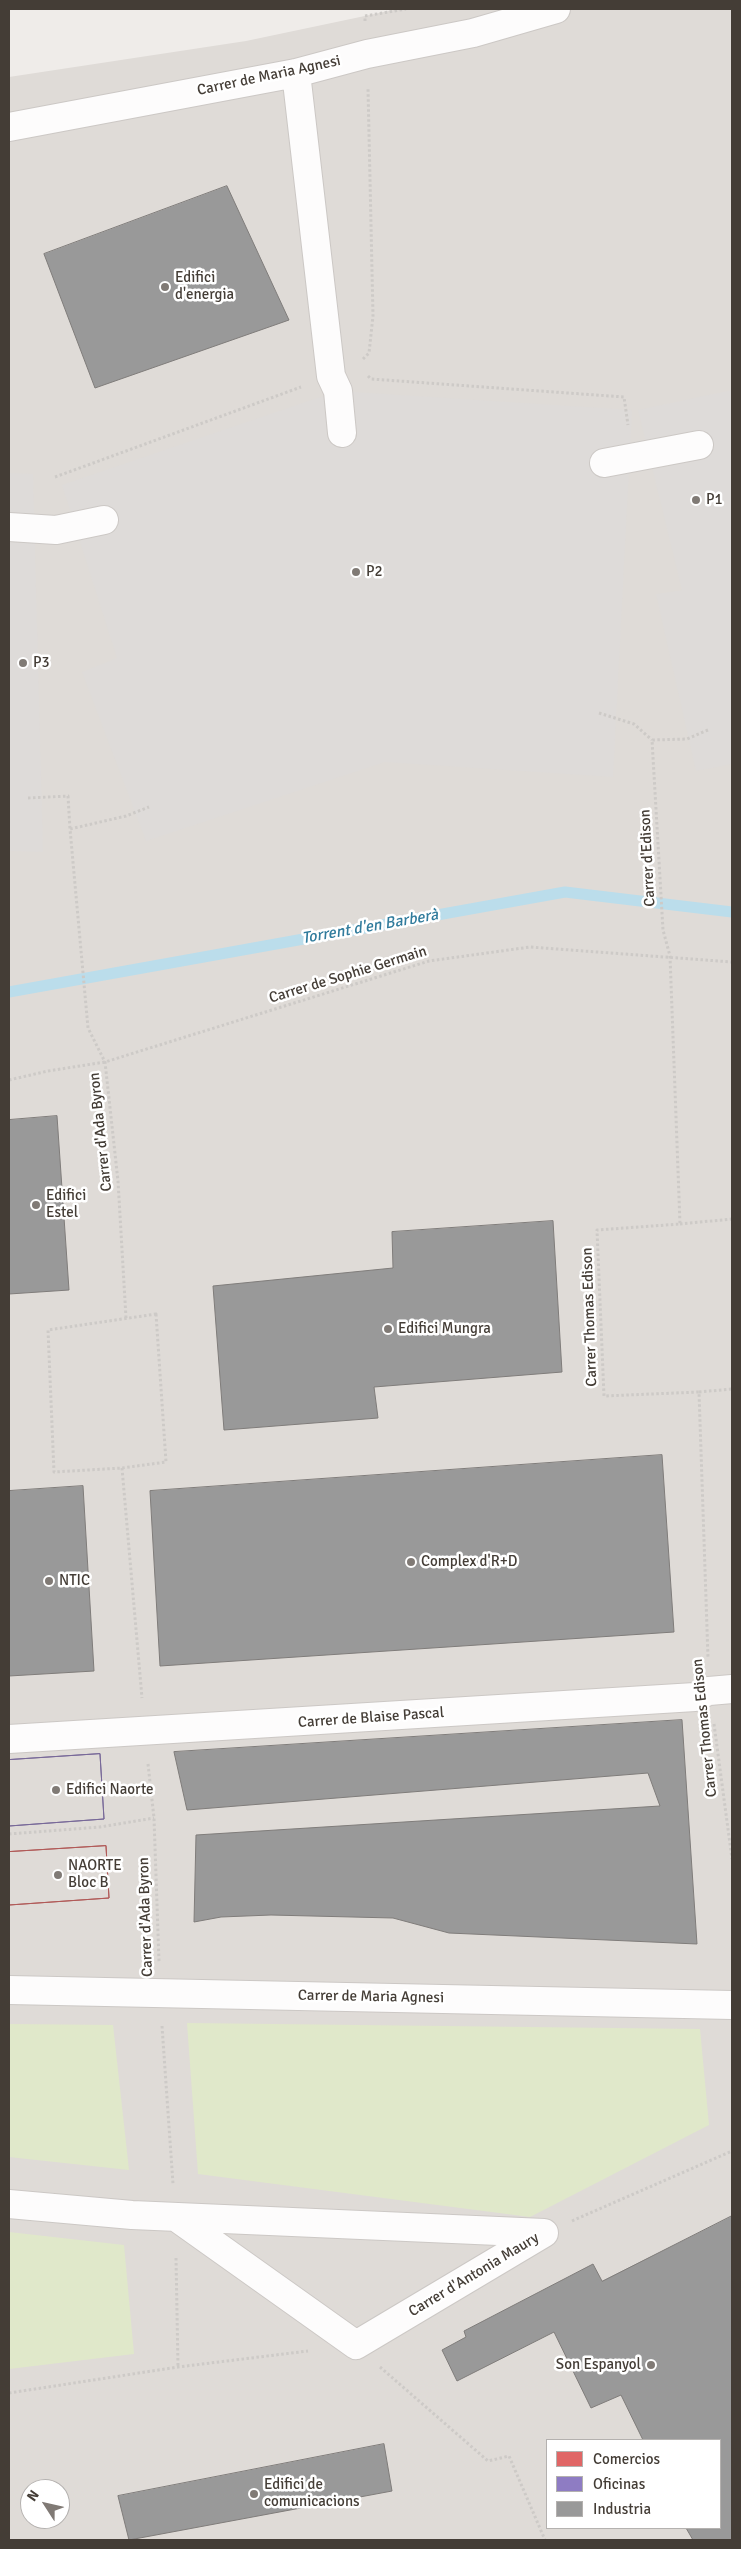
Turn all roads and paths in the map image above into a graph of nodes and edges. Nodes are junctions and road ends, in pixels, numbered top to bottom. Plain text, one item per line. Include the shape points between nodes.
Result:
1 (556, 9) edge
2 (296, 73) junction
3 (9, 127) edge
4 (364, 372) dead end
5 (342, 433) dead end
6 (699, 445) dead end
7 (633, 457) junction
8 (604, 463) dead end
9 (104, 520) dead end
10 (9, 527) edge
11 (599, 713) dead end
12 (708, 730) dead end
13 (652, 740) junction
14 (28, 798) dead end
15 (149, 807) dead end
16 (70, 829) junction
17 (670, 956) junction
18 (732, 962) edge
19 (105, 1062) junction
20 (9, 1080) edge
21 (732, 1219) edge
22 (680, 1224) junction
23 (126, 1318) junction
24 (732, 1389) edge
25 (699, 1392) junction
26 (122, 1468) junction
27 (721, 1690) edge
28 (145, 1732) junction
29 (9, 1739) edge
30 (154, 1818) junction
31 (9, 1834) edge
32 (732, 1859) edge
33 (9, 1990) edge
34 (159, 1992) junction
35 (732, 2004) edge
36 (732, 2151) edge
37 (9, 2204) edge
38 (176, 2217) junction
39 (544, 2233) junction
40 (356, 2345) junction
41 (178, 2367) junction
42 (9, 2393) edge
43 (546, 2540) edge

1 - 2 street, Carrer de Maria Agnesi via 473,33 367,54
2 - 3 street, Carrer de Maria Agnesi
2 - 5 street via 331,376 338,391
4 - 7 path via 371,379 624,397
6 - 7 street
7 - 8 street
9 - 10 street via 56,530
11 - 13 path via 634,724
12 - 13 path via 687,739
13 - 17 path, Carrer d'Edison via 663,930
14 - 16 path, Carrer d'Ada Byron via 68,796
15 - 16 path
16 - 19 path, Carrer d'Ada Byron via 88,1028
17 - 18 path, Carrer de Sophie Germain
17 - 19 path, Carrer de Sophie Germain via 530,947 429,961
17 - 22 path
19 - 20 path, Carrer de Sophie Germain
19 - 23 path, Carrer d'Ada Byron via 118,1181
21 - 22 path
22 - 25 path, Carrer Thomas Edison via 597,1230 604,1396
23 - 26 path via 156,1314 166,1462
23 - 26 path via 48,1330 54,1472
24 - 25 path
25 - 27 path, Carrer Thomas Edison
26 - 28 path, Carrer d'Ada Byron
27 - 28 street, Carrer de Blaise Pascal via 695,1697
27 - 32 path, Carrer Thomas Edison
28 - 29 street, Carrer de Blaise Pascal
28 - 30 path, Carrer d'Ada Byron
30 - 31 path via 100,1827
30 - 34 path, Carrer d'Ada Byron
33 - 34 street, Carrer de Maria Agnesi
34 - 35 street, Carrer de Maria Agnesi
34 - 38 path, Carrer d'Ada Byron
36 - 39 path
37 - 38 street, Carrer d'Antonia Maury
38 - 39 street, Carrer d'Antonia Maury
38 - 40 street
38 - 41 path, Carrer d'Ada Byron
39 - 40 street, Carrer d'Antonia Maury
40 - 41 path
40 - 43 path via 488,2461 509,2456
41 - 42 path

